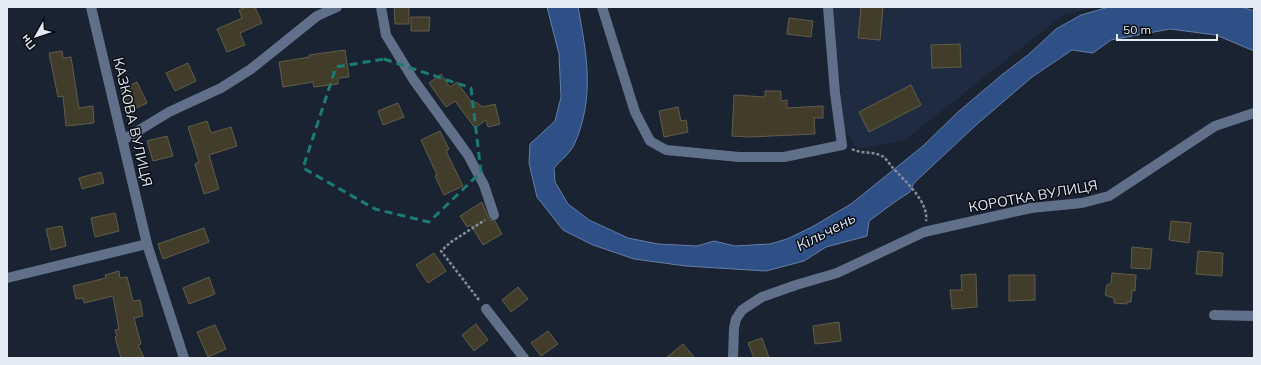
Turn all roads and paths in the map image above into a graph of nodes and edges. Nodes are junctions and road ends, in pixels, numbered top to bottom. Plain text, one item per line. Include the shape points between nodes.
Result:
1 (91, 7) edge
2 (336, 7) edge
3 (381, 7) edge
4 (602, 7) edge
5 (828, 7) edge
6 (1254, 113) edge
7 (123, 140) junction
8 (857, 152) dead end
9 (494, 215) joint
10 (924, 232) junction
11 (147, 244) junction
12 (7, 278) edge
13 (486, 309) joint
14 (1214, 315) dead end
15 (1254, 316) edge
16 (184, 358) edge
17 (524, 358) edge
18 (733, 358) edge

1 - 7 street, КАЗКОВА ВУЛИЦЯ
2 - 7 street via 317,16 251,69 220,88 169,112
3 - 9 street via 386,35 413,79 468,155 484,185
4 - 5 street via 635,112 650,140 666,150 739,157 784,157 842,145
6 - 10 street, КОРОТКА ВУЛИЦЯ via 1215,126 1109,196 1082,203 1031,208
7 - 11 street, КАЗКОВА ВУЛИЦЯ
8 - 10 path via 883,156 916,192 927,214
9 - 13 path via 441,251
10 - 18 street, КОРОТКА ВУЛИЦЯ via 837,273 762,297 749,305 736,319
11 - 12 street
11 - 16 street, КАЗКОВА ВУЛИЦЯ
13 - 17 street
14 - 15 street

